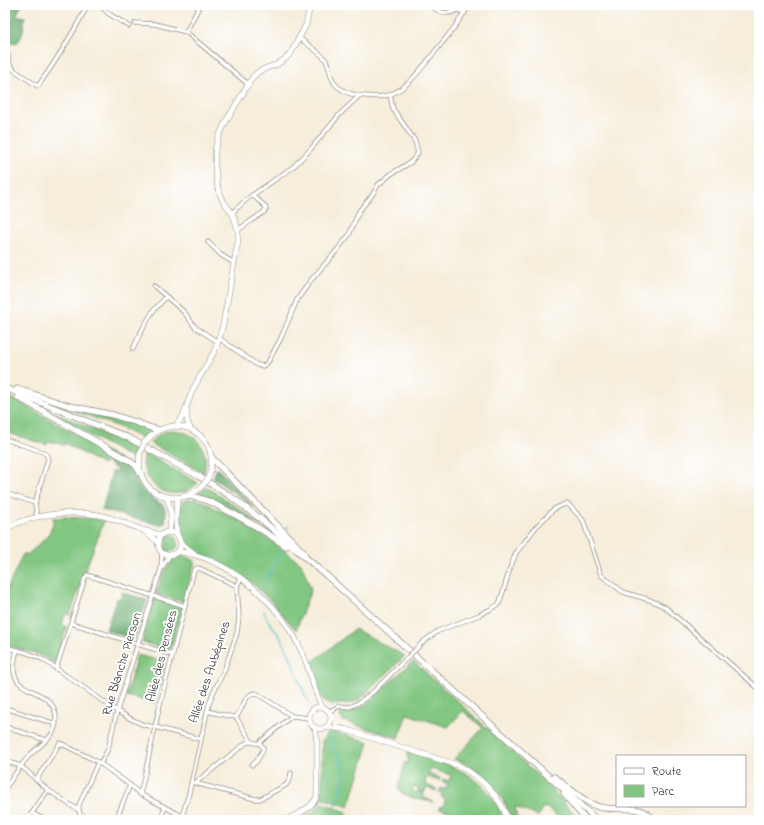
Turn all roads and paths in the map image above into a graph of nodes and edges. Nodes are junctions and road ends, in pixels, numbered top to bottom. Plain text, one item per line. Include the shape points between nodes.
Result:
1 (88, 5) edge
2 (99, 5) edge
3 (200, 5) edge
4 (310, 5) edge
5 (429, 5) edge
6 (468, 5) edge
7 (464, 13) junction
8 (135, 23) dead end
9 (129, 26) dead end
10 (186, 32) junction
11 (299, 38) junction
12 (6, 54) edge
13 (248, 84) junction
14 (390, 95) junction
15 (359, 96) junction
16 (252, 194) junction
17 (232, 213) junction
18 (238, 230) junction
19 (208, 242) dead end
20 (234, 263) junction
21 (154, 286) dead end
22 (166, 297) junction
23 (219, 340) junction
24 (133, 349) dead end
25 (5, 388) edge
26 (186, 406) junction
27 (176, 426) junction
28 (190, 428) junction
29 (159, 430) junction
30 (5, 439) edge
31 (212, 458) junction
32 (141, 474) junction
33 (5, 493) edge
34 (188, 496) junction
35 (166, 497) junction
36 (178, 498) junction
37 (35, 503) junction
38 (37, 517) junction
39 (5, 528) edge
40 (142, 530) junction
41 (169, 532) junction
42 (161, 535) junction
43 (177, 535) junction
44 (158, 542) junction
45 (181, 543) junction
46 (178, 551) junction
47 (162, 553) junction
48 (170, 555) junction
49 (198, 556) junction
50 (305, 558) junction
51 (161, 569) junction
52 (327, 576) junction
53 (241, 579) junction
54 (237, 586) junction
55 (152, 596) junction
56 (185, 606) junction
57 (71, 623) junction
58 (138, 644) junction
59 (5, 647) edge
60 (17, 650) junction
61 (173, 654) junction
62 (56, 669) junction
63 (759, 689) edge
64 (315, 692) junction
65 (322, 706) junction
66 (5, 708) edge
67 (315, 708) junction
68 (117, 711) junction
69 (207, 711) junction
70 (330, 711) junction
71 (292, 716) junction
72 (236, 717) junction
73 (309, 718) junction
74 (331, 719) junction
75 (56, 724) junction
76 (155, 726) junction
77 (5, 727) edge
78 (315, 727) junction
79 (324, 728) junction
80 (344, 729) junction
81 (200, 739) junction
82 (46, 740) junction
83 (251, 741) junction
84 (259, 742) junction
85 (317, 742) junction
86 (528, 758) junction
87 (5, 761) edge
88 (99, 763) junction
89 (252, 765) dead end
90 (20, 766) junction
91 (291, 773) dead end
92 (36, 780) junction
93 (193, 782) junction
94 (130, 785) junction
95 (5, 788) edge
96 (48, 790) junction
97 (140, 794) junction
98 (165, 807) junction
99 (78, 810) junction
100 (32, 813) junction
101 (80, 815) junction
102 (181, 818) edge
103 (27, 820) edge
104 (45, 820) edge
105 (80, 820) edge
106 (94, 820) edge
107 (116, 820) edge
108 (160, 820) edge
109 (286, 820) edge
110 (508, 820) edge
111 (586, 820) edge
112 (597, 820) edge
113 (655, 820) edge

1 - 12 street via 38,86 14,70
2 - 9 street
3 - 10 street
4 - 11 street via 306,25
5 - 7 street via 442,12 452,13 459,10
6 - 7 street
7 - 14 street via 419,72 405,86
8 - 10 street via 155,24
10 - 13 street
11 - 13 street via 285,59 258,72
11 - 15 street via 324,58 331,78 338,87
13 - 17 street via 225,123 215,150 218,189
14 - 15 street
14 - 23 street via 393,109 415,141 418,153 411,162 378,185 359,211 349,235 297,300 268,362 262,366 257,365
15 - 16 street via 293,167
16 - 17 street
16 - 18 street via 266,209
17 - 18 street
18 - 20 street
19 - 20 street
20 - 23 street
21 - 22 street
22 - 23 street via 184,312 195,327
22 - 24 street via 153,311
23 - 26 street
25 - 29 main road via 113,415
25 - 32 main road via 130,461
25 - 50 main road via 118,434 200,477 262,520
26 - 27 street
26 - 28 street
27 - 28 street
27 - 29 street via 167,426
28 - 31 street via 207,443
29 - 32 street, bridge via 144,443 139,461
30 - 37 street via 43,452 47,456
31 - 34 street, bridge via 209,477 196,492
31 - 52 main road
32 - 35 street via 154,491
33 - 37 street
34 - 36 street
34 - 50 main road via 205,499 242,518
35 - 36 street
35 - 41 street via 170,504
36 - 43 street
37 - 38 street
38 - 39 street
38 - 40 street via 62,514 99,516
40 - 42 street
40 - 44 street
41 - 42 street
41 - 43 street
42 - 44 street
43 - 45 street
44 - 47 street
45 - 46 street
45 - 49 street
46 - 48 street
46 - 49 street
47 - 48 street
47 - 51 street, Rue Blanche Pierson
48 - 51 street, Rue Blanche Pierson
49 - 53 street
50 - 52 main road
51 - 55 street, Rue Blanche Pierson
52 - 86 main road
53 - 54 street
53 - 64 street via 264,598 290,630 306,661
54 - 56 street, Allée des Pensées via 197,568 194,570
54 - 69 street, Allée des Aubépines via 237,633
55 - 56 street
55 - 57 street via 87,575
55 - 58 street, Rue Blanche Pierson
56 - 61 street, Allée des Pensées
57 - 58 street
57 - 62 street
58 - 61 street
58 - 68 street, Rue Blanche Pierson
59 - 60 street
60 - 62 street via 38,657
60 - 75 street via 15,677 51,704
61 - 76 street, Allée des Pensées
62 - 68 street
63 - 70 street, bridge via 665,606 623,592 601,576 583,520 567,503 554,510 536,527 516,553 498,604 479,615 438,631 360,702 350,707 339,706
64 - 65 street
64 - 67 street
65 - 67 street
65 - 70 street
66 - 75 street
67 - 73 street
68 - 76 street via 131,719
68 - 88 street, Rue Blanche Pierson via 108,749
69 - 72 street
69 - 81 street, Allée des Aubépines
70 - 74 street
71 - 72 street via 252,692
71 - 73 street
71 - 84 street
72 - 83 street
73 - 78 street
74 - 79 street via 330,724
74 - 80 street
75 - 82 street
76 - 81 street
76 - 97 street, Allée des Pensées
77 - 82 street
78 - 79 street
78 - 85 street
79 - 80 street
79 - 85 street
80 - 110 street via 460,766 486,785 498,799
81 - 93 street, Allée des Aubépines
82 - 90 street
83 - 84 street
83 - 93 street
84 - 89 street via 263,748
85 - 109 street via 316,799 310,806
86 - 111 main road
86 - 112 main road
86 - 113 main road via 596,806 641,810
87 - 90 street
88 - 92 street via 60,743
88 - 94 street
88 - 99 street, Rue Blanche Pierson
90 - 92 street
90 - 95 street
91 - 93 street via 286,785 260,799
92 - 96 street
93 - 102 street, Allée des Aubépines
94 - 97 street
94 - 107 street
96 - 99 street
96 - 100 street
97 - 98 street
98 - 102 street
98 - 108 street
99 - 101 street
100 - 103 street
100 - 104 street
101 - 105 street
101 - 106 street

